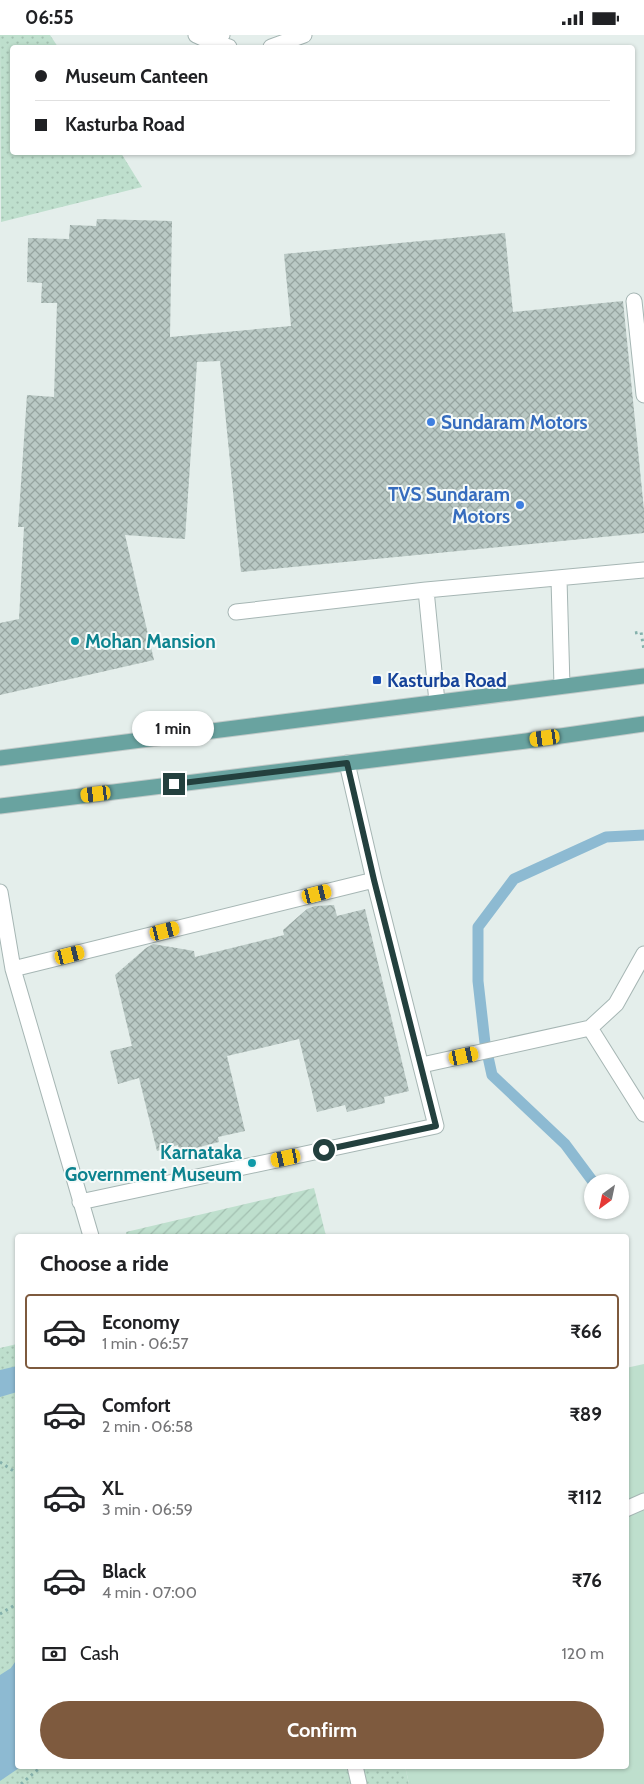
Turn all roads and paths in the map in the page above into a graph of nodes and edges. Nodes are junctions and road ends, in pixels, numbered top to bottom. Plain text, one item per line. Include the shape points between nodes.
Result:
1 (304, 35) edge
2 (209, 37) edge
3 (225, 45) edge
4 (276, 45) edge
5 (634, 301) dead end
6 (644, 395) edge
7 (644, 570) edge
8 (559, 579) junction
9 (426, 590) junction
10 (236, 612) dead end
11 (643, 632) edge
12 (635, 633) dead end
13 (644, 653) edge
14 (644, 676) edge
15 (562, 686) junction
16 (437, 702) junction
17 (644, 724) edge
18 (0, 759) edge
19 (347, 763) junction
20 (0, 806) edge
21 (374, 880) junction
22 (0, 892) edge
23 (4, 934) edge
24 (644, 954) edge
25 (14, 969) junction
26 (590, 1029) junction
27 (422, 1065) junction
28 (644, 1114) edge
29 (80, 1203) junction
30 (90, 1234) edge
31 (0, 1462) edge
32 (15, 1472) edge
33 (644, 1501) edge
34 (629, 1508) edge
35 (15, 1605) edge
36 (0, 1614) edge
37 (38, 1769) edge
38 (356, 1769) edge
39 (21, 1784) edge
40 (359, 1784) edge

1 - 4 lane
2 - 3 lane
5 - 6 lane
7 - 8 lane
8 - 9 lane
8 - 15 lane
9 - 10 lane
9 - 16 lane
11 - 12 path
11 - 13 path
14 - 15 main road
15 - 16 main road
16 - 18 main road
17 - 19 main road
19 - 20 main road
19 - 21 lane
21 - 25 lane
21 - 27 lane
22 - 23 lane
23 - 25 lane
24 - 26 lane via 616,1004
25 - 29 lane
26 - 27 lane
26 - 28 lane
27 - 29 lane via 436,1126
29 - 30 lane
31 - 32 path
33 - 34 lane
35 - 36 path
37 - 39 path
38 - 40 lane

